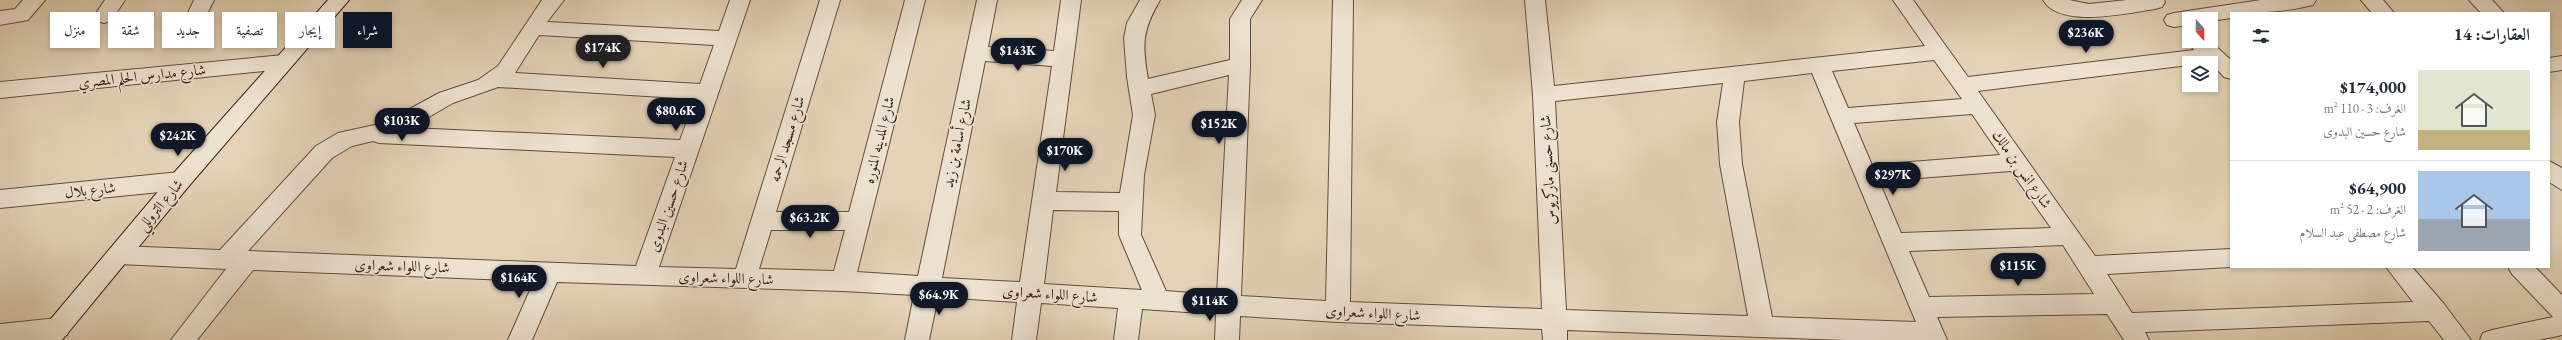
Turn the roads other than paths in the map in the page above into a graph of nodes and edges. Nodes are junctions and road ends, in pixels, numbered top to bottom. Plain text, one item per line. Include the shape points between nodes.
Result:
1 (35, 0) edge
2 (339, 0) edge
3 (554, 0) edge
4 (740, 0) edge
5 (830, 0) edge
6 (915, 0) edge
7 (987, 0) edge
8 (1071, 0) edge
9 (1150, 0) edge
10 (1252, 0) edge
11 (1343, 0) edge
12 (1535, 0) edge
13 (1902, 0) edge
14 (2053, 0) edge
15 (2306, 0) edge
16 (2371, 0) edge
17 (2479, 0) edge
18 (2154, 1) edge
19 (2278, 9) edge
20 (2250, 12) edge
21 (2383, 12) edge
22 (2493, 12) edge
23 (2230, 14) edge
24 (0, 18) edge
25 (2174, 20) junction
26 (2182, 27) edge
27 (533, 28) junction
28 (726, 39) junction
29 (2204, 48) edge
30 (1939, 52) junction
31 (976, 53) junction
32 (2212, 55) junction
33 (1063, 59) junction
34 (284, 62) junction
35 (1240, 65) junction
36 (1819, 65) junction
37 (2230, 71) edge
38 (1734, 75) junction
39 (495, 79) junction
40 (1963, 85) junction
41 (0, 90) edge
42 (1139, 90) junction
43 (708, 92) junction
44 (1544, 95) junction
45 (1977, 106) junction
46 (1840, 116) junction
47 (374, 134) junction
48 (688, 149) junction
49 (2017, 162) junction
50 (2550, 170) edge
51 (1865, 174) junction
52 (180, 181) junction
53 (2562, 181) edge
54 (0, 200) edge
55 (1044, 201) junction
56 (1130, 202) junction
57 (762, 221) junction
58 (858, 221) junction
59 (2069, 236) junction
60 (1894, 242) junction
61 (118, 255) junction
62 (2230, 258) edge
63 (236, 260) junction
64 (2089, 266) junction
65 (2399, 268) edge
66 (2521, 268) edge
67 (550, 272) junction
68 (644, 276) junction
69 (744, 279) junction
70 (843, 281) junction
71 (927, 286) junction
72 (1031, 292) junction
73 (1131, 300) junction
74 (1159, 301) junction
75 (2114, 304) junction
76 (1229, 306) junction
77 (1922, 307) junction
78 (2562, 311) edge
79 (1338, 312) junction
80 (2436, 312) junction
81 (2562, 325) edge
82 (1762, 326) junction
83 (1555, 329) edge
84 (2132, 332) edge
85 (0, 334) edge
86 (53, 334) edge
87 (1934, 336) edge
88 (183, 340) edge
89 (520, 340) edge
90 (917, 340) edge
91 (1024, 340) edge
92 (1126, 340) edge
93 (1228, 340) edge
94 (2460, 340) edge
95 (2492, 340) edge

1 - 24 street via 21,15
2 - 34 street, شارع التروللي
3 - 27 street
4 - 28 street, شارع حسين البدوى
5 - 57 street, شارع مسجد الرحمه
6 - 58 street, شارع المدينه المنوره
7 - 31 street, شارع أسامة بن زيد
8 - 33 street
9 - 42 street via 1137,22 1134,38
10 - 35 street via 1240,19
11 - 79 street
12 - 44 street, شارع حسنى ماركريوس
13 - 30 street, شارع انس بن مالك
14 - 18 street via 2068,9 2081,12
15 - 19 street
16 - 21 street
17 - 22 street
18 - 25 street
19 - 20 street
23 - 25 street
25 - 26 street
27 - 28 street
27 - 39 street via 505,71
28 - 43 street, شارع حسين البدوى
29 - 32 street
30 - 36 street
30 - 40 street, شارع انس بن مالك
31 - 33 street
31 - 71 street, شارع أسامة بن زيد
32 - 37 street
32 - 40 street
33 - 55 street
34 - 41 street, شارع مدارس الحلم المصري
34 - 52 street, شارع التروللي
35 - 42 street via 1170,80
35 - 76 street
36 - 38 street
36 - 46 street
38 - 44 street
38 - 82 street via 1728,122 1731,164
39 - 43 street
39 - 47 street via 446,98 399,125
40 - 45 street, شارع انس بن مالك
42 - 56 street via 1144,115
43 - 48 street, شارع حسين البدوى
44 - 83 street, شارع حسنى ماركريوس
45 - 46 street
45 - 49 street, شارع انس بن مالك
46 - 51 street
47 - 48 street
47 - 63 street via 362,134 346,139 324,152
48 - 68 street, شارع حسين البدوى
49 - 51 street
49 - 59 street, شارع انس بن مالك
50 - 53 street
51 - 60 street
52 - 54 street, شارع بلال
52 - 61 street, شارع التروللي
55 - 56 street
55 - 72 street
56 - 74 street via 1130,235
57 - 58 street
57 - 69 street, شارع مسجد الرحمه
58 - 70 street, شارع المدينه المنوره
59 - 60 street
59 - 64 street, شارع انس بن مالك
60 - 77 street
61 - 63 street, شارع اللواء شعراوى
61 - 86 street, شارع التروللي
62 - 64 street
63 - 67 street, شارع اللواء شعراوى
63 - 88 street
64 - 75 street, شارع انس بن مالك
65 - 80 street
66 - 78 street
67 - 68 street, شارع اللواء شعراوى
67 - 89 street
68 - 69 street, شارع اللواء شعراوى
69 - 70 street, شارع اللواء شعراوى
70 - 71 street, شارع اللواء شعراوى
71 - 72 street, شارع اللواء شعراوى
71 - 90 street, شارع أسامة بن زيد
72 - 73 street, شارع اللواء شعراوى
72 - 91 street
73 - 74 street, شارع اللواء شعراوى
73 - 92 street
74 - 76 street, شارع اللواء شعراوى
75 - 77 street
75 - 84 street, شارع انس بن مالك
76 - 79 street, شارع اللواء شعراوى
76 - 93 street
77 - 87 street
79 - 83 street, شارع اللواء شعراوى
80 - 84 street
80 - 94 street
81 - 95 street
82 - 83 street, شارع اللواء شعراوى
82 - 87 street, شارع اللواء شعراوى
85 - 86 street

